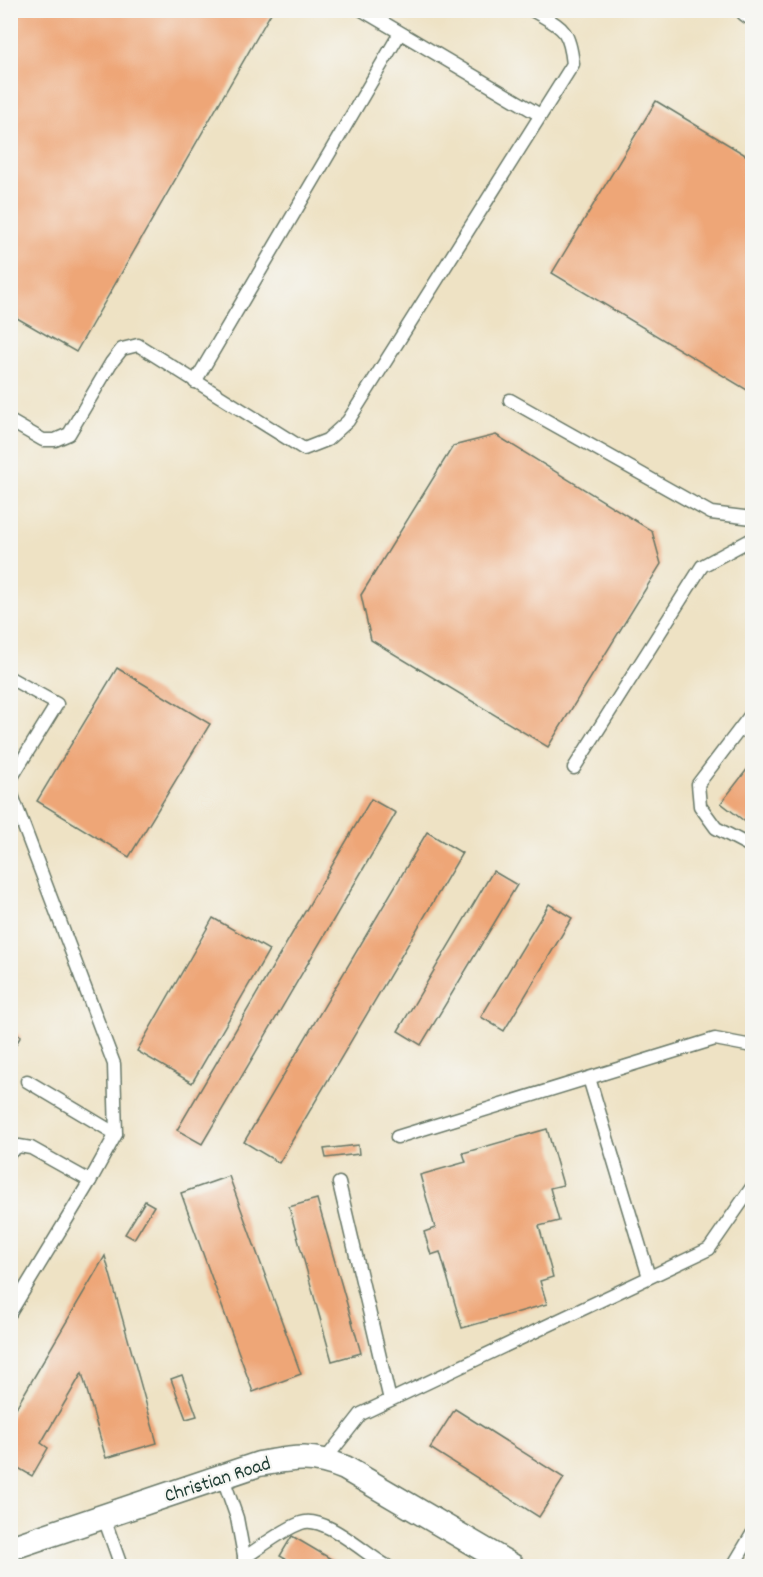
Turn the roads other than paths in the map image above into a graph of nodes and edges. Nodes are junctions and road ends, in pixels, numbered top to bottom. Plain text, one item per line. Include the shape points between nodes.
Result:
1 (362, 10) edge
2 (532, 10) edge
3 (748, 10) edge
4 (753, 14) edge
5 (400, 33) junction
6 (540, 115) junction
7 (195, 382) junction
8 (510, 400) dead end
9 (10, 421) edge
10 (753, 518) edge
11 (753, 539) edge
12 (10, 678) edge
13 (753, 713) edge
14 (574, 768) dead end
15 (10, 780) edge
16 (10, 790) edge
17 (753, 847) edge
18 (753, 1046) edge
19 (589, 1078) junction
20 (27, 1081) dead end
21 (116, 1134) junction
22 (397, 1137) dead end
23 (10, 1152) edge
24 (90, 1181) junction
25 (339, 1183) dead end
26 (753, 1187) edge
27 (649, 1277) junction
28 (10, 1313) edge
29 (390, 1400) junction
30 (325, 1460) junction
31 (223, 1478) junction
32 (104, 1518) junction
33 (753, 1534) edge
34 (10, 1548) edge
35 (245, 1562) edge
36 (121, 1566) edge
37 (387, 1566) edge
38 (512, 1566) edge
39 (733, 1566) edge

1 - 5 lane
2 - 6 lane via 562,28 571,46 573,64
3 - 4 street
5 - 6 lane
5 - 7 lane
6 - 7 lane via 348,421 327,440 304,449
7 - 9 lane via 138,345 122,349 111,363 69,434 43,440
8 - 10 lane via 711,513
11 - 14 lane via 702,566
12 - 15 lane via 57,704
13 - 17 lane via 698,784 700,806 716,828
16 - 21 lane via 114,1064
18 - 19 lane via 715,1039
19 - 22 lane
19 - 27 lane
20 - 21 lane
21 - 24 lane
23 - 24 lane via 19,1146 30,1148
24 - 28 lane
25 - 29 lane
26 - 27 lane via 709,1249
27 - 29 lane
29 - 30 lane via 361,1414
30 - 31 street, Christian Road via 297,1458 259,1464
30 - 38 street, Christian Road via 374,1484
31 - 32 street, Christian Road
31 - 35 lane via 237,1518
32 - 34 street, Christian Road
32 - 36 lane
33 - 39 lane
35 - 37 lane via 302,1522 315,1522

